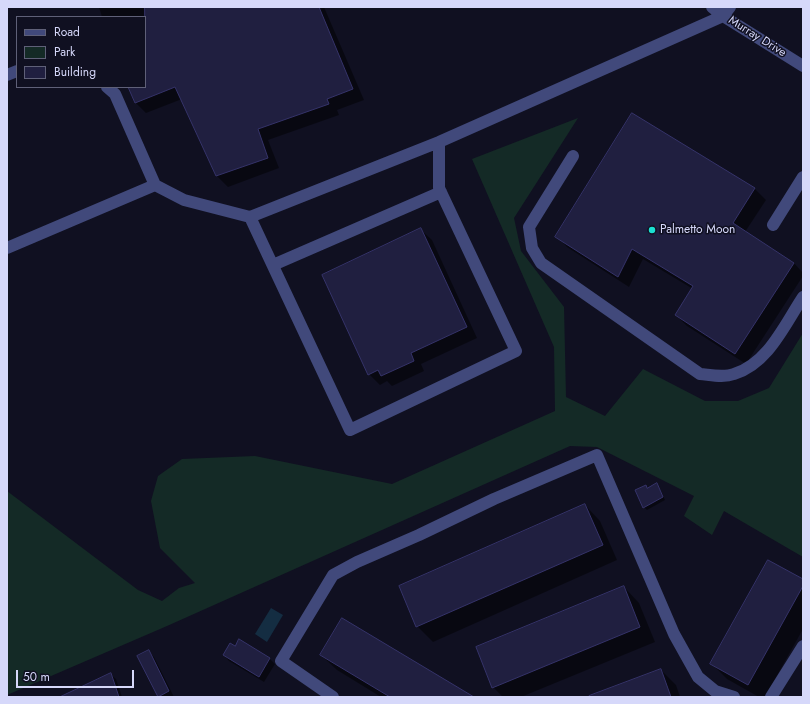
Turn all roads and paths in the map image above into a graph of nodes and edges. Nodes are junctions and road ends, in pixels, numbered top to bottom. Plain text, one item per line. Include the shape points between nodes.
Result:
1 (712, 7) edge
2 (727, 12) edge
3 (803, 66) edge
4 (108, 88) edge
5 (439, 142) junction
6 (573, 156) dead end
7 (802, 179) edge
8 (155, 185) junction
9 (441, 192) junction
10 (250, 217) junction
11 (773, 225) dead end
12 (7, 248) edge
13 (273, 265) junction
14 (803, 297) edge
15 (803, 646) edge
16 (713, 694) edge
17 (333, 697) edge
18 (734, 697) edge
19 (771, 697) edge

1 - 2 street, Murray Drive
2 - 3 street, Murray Drive
2 - 5 street
4 - 8 street via 115,94
5 - 9 street
5 - 10 street
6 - 14 street via 529,227 532,248 541,263 700,374 734,375 749,368 764,356
7 - 11 street
8 - 10 street via 184,200
8 - 12 street
9 - 13 street
9 - 13 street via 516,351 350,430
10 - 13 street
15 - 19 street
16 - 17 street via 698,677 674,634 597,455 494,499 333,575 281,661
16 - 18 street

